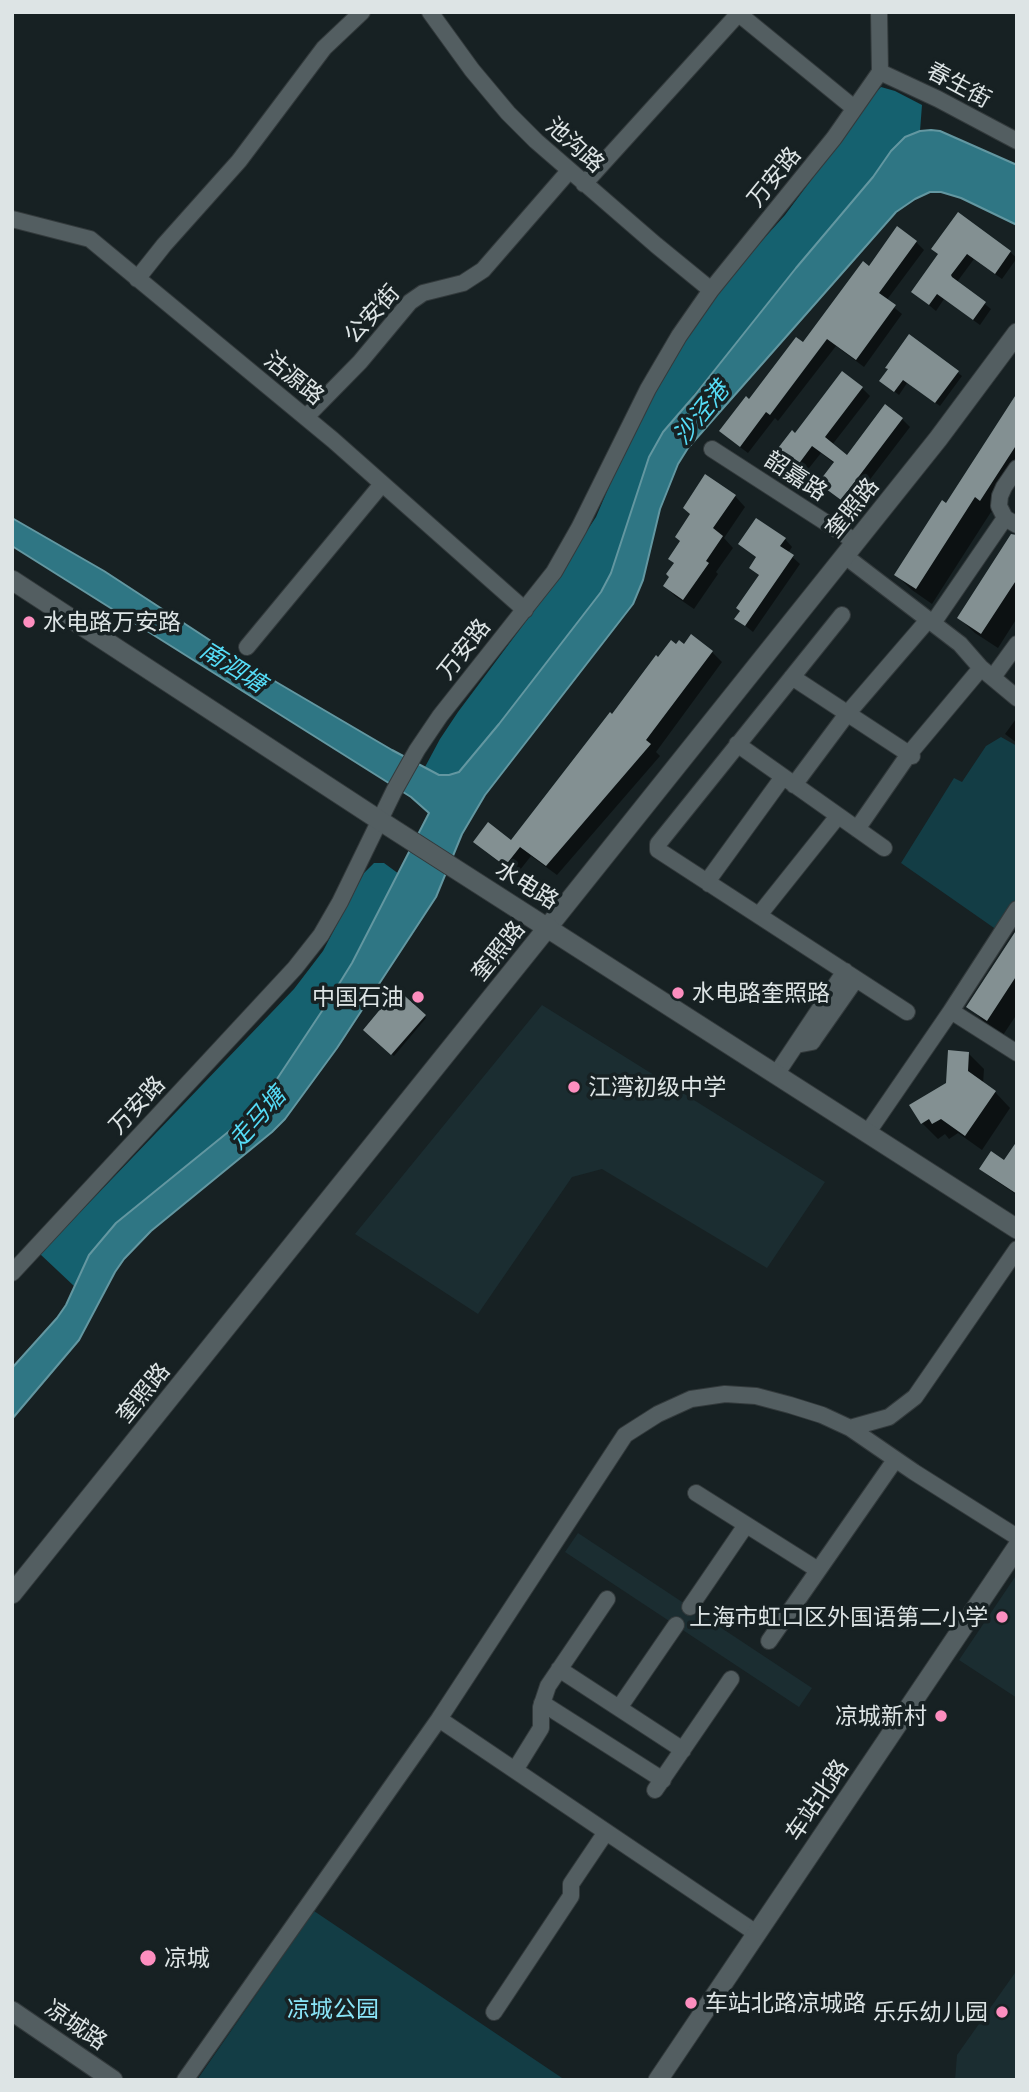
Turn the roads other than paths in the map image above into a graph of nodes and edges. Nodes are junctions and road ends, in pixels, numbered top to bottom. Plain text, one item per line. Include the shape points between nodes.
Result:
1 (362, 12) edge
2 (430, 12) edge
3 (879, 12) edge
4 (739, 13) edge
5 (880, 72) junction
6 (854, 108) junction
7 (1017, 141) edge
8 (569, 171) junction
9 (584, 184) junction
10 (12, 219) edge
11 (138, 279) junction
12 (712, 290) junction
13 (1017, 334) edge
14 (306, 417) junction
15 (712, 449) dead end
16 (1017, 468) edge
17 (382, 484) junction
18 (1011, 521) edge
19 (850, 549) junction
20 (12, 580) edge
21 (525, 610) junction
22 (842, 615) dead end
23 (931, 621) junction
24 (1017, 644) edge
25 (247, 647) dead end
26 (987, 672) junction
27 (792, 677) junction
28 (1017, 698) edge
29 (847, 714) junction
30 (737, 744) junction
31 (910, 755) junction
32 (788, 781) junction
33 (838, 816) junction
34 (379, 820) junction
35 (857, 829) junction
36 (884, 848) dead end
37 (709, 884) junction
38 (1017, 909) edge
39 (759, 915) junction
40 (548, 927) junction
41 (850, 975) junction
42 (951, 1011) junction
43 (907, 1012) dead end
44 (1017, 1053) edge
45 (777, 1073) junction
46 (867, 1132) junction
47 (1017, 1229) edge
48 (1017, 1249) edge
49 (12, 1273) edge
50 (850, 1429) junction
51 (895, 1460) junction
52 (696, 1493) dead end
53 (746, 1525) junction
54 (1017, 1537) edge
55 (1017, 1547) edge
56 (818, 1570) junction
57 (12, 1594) edge
58 (607, 1599) dead end
59 (690, 1607) dead end
60 (676, 1625) dead end
61 (769, 1641) dead end
62 (559, 1670) junction
63 (730, 1679) dead end
64 (542, 1703) junction
65 (618, 1708) junction
66 (439, 1719) junction
67 (683, 1750) junction
68 (515, 1770) junction
69 (606, 1832) junction
70 (756, 1933) junction
71 (12, 2011) edge
72 (494, 2012) dead end
73 (113, 2080) edge
74 (185, 2080) edge
75 (658, 2080) edge

1 - 11 street via 324,48 239,161
2 - 8 street, 池沟路 via 508,113
3 - 5 street
4 - 6 street
4 - 9 street
5 - 6 street, 万安路
5 - 7 street, 春生街
6 - 12 street, 万安路
8 - 9 street, 池沟路
8 - 14 street, 公安街 via 483,270 463,283 423,293 410,302
9 - 12 street, 池沟路
10 - 11 street, 沽源路 via 90,239
11 - 14 street, 沽源路
12 - 21 street, 万安路 via 679,335 579,528
13 - 19 main road, 奎照路
14 - 17 street, 沽源路
15 - 19 street, 韶嘉路
16 - 18 street via 1000,496 999,506
17 - 21 street, 沽源路
17 - 25 street
18 - 23 street
19 - 23 street, 韶嘉路
19 - 40 main road, 奎照路
20 - 34 main road, 水电路
21 - 34 street, 万安路 via 440,716
22 - 27 street
23 - 26 street, 韶嘉路
23 - 29 street
24 - 26 street
26 - 28 street, 韶嘉路
26 - 31 street
27 - 29 street
27 - 30 street
29 - 31 street
29 - 32 street
30 - 32 street
30 - 37 street via 658,844 658,850
31 - 35 street
32 - 33 street
32 - 37 street
33 - 35 street
33 - 39 street
34 - 40 main road, 水电路
34 - 49 street, 万安路 via 340,902 295,968
35 - 36 street
37 - 39 street
38 - 42 street
39 - 41 street
40 - 45 main road, 水电路
40 - 57 main road, 奎照路
41 - 43 street
41 - 45 street via 811,1042 796,1045
42 - 44 street
42 - 46 street
45 - 46 main road, 水电路
46 - 47 main road, 水电路
48 - 50 street via 915,1397 889,1417
50 - 51 street
50 - 66 street via 790,1405 725,1394 691,1399 625,1435
51 - 54 street
51 - 56 street
52 - 53 street
53 - 56 street
53 - 59 street
55 - 70 main road, 车站北路
56 - 61 street
58 - 62 street
60 - 65 street
62 - 64 street
62 - 65 street
63 - 67 street
64 - 67 street via 659,1785
64 - 68 street via 541,1728
65 - 67 street
66 - 68 street
66 - 74 street
68 - 69 street
69 - 70 street
69 - 72 street via 571,1884 571,1896
70 - 75 main road, 车站北路
71 - 73 main road, 凉城路

